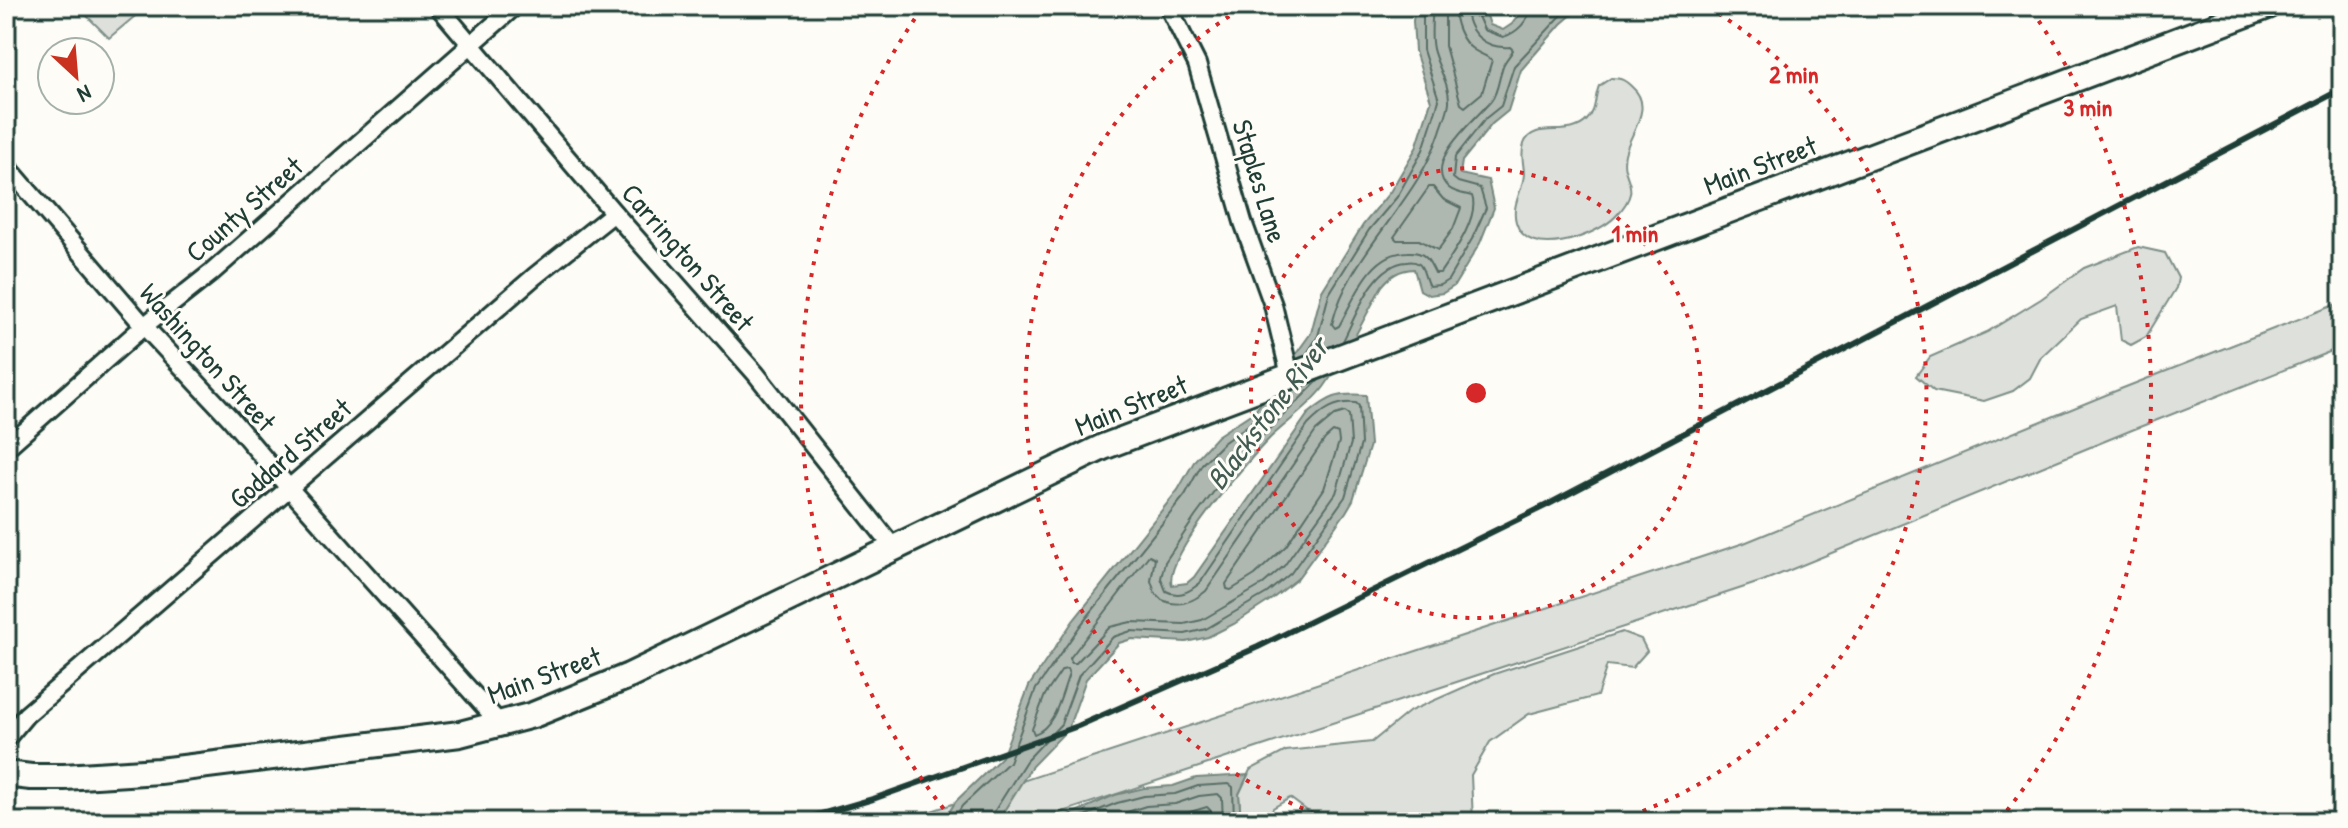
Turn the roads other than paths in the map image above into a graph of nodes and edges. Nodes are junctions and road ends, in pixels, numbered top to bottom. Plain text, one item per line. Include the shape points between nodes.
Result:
1 (438, 6) edge
2 (515, 6) edge
3 (1168, 6) edge
4 (2268, 6) edge
5 (472, 44) junction
6 (9, 176) edge
7 (614, 213) junction
8 (144, 326) junction
9 (1288, 366) junction
10 (6, 448) edge
11 (289, 488) junction
12 (893, 547) junction
13 (501, 725) junction
14 (6, 739) edge
15 (6, 774) edge

1 - 5 street, Carrington Street
2 - 5 street, County Street
3 - 9 street, Staples Lane via 1197,64
4 - 9 main road, Main Street via 1369,346
5 - 7 street, Carrington Street
5 - 8 street, County Street
6 - 8 street, Washington Street
7 - 11 street, Goddard Street
7 - 12 street, Carrington Street via 756,374
8 - 10 street, County Street
8 - 11 street, Washington Street
9 - 12 main road, Main Street via 1254,390 1103,447
11 - 13 street, Washington Street
11 - 14 street, Goddard Street via 26,715
12 - 13 main road, Main Street via 629,676
13 - 15 main road, Main Street via 159,771 64,777

